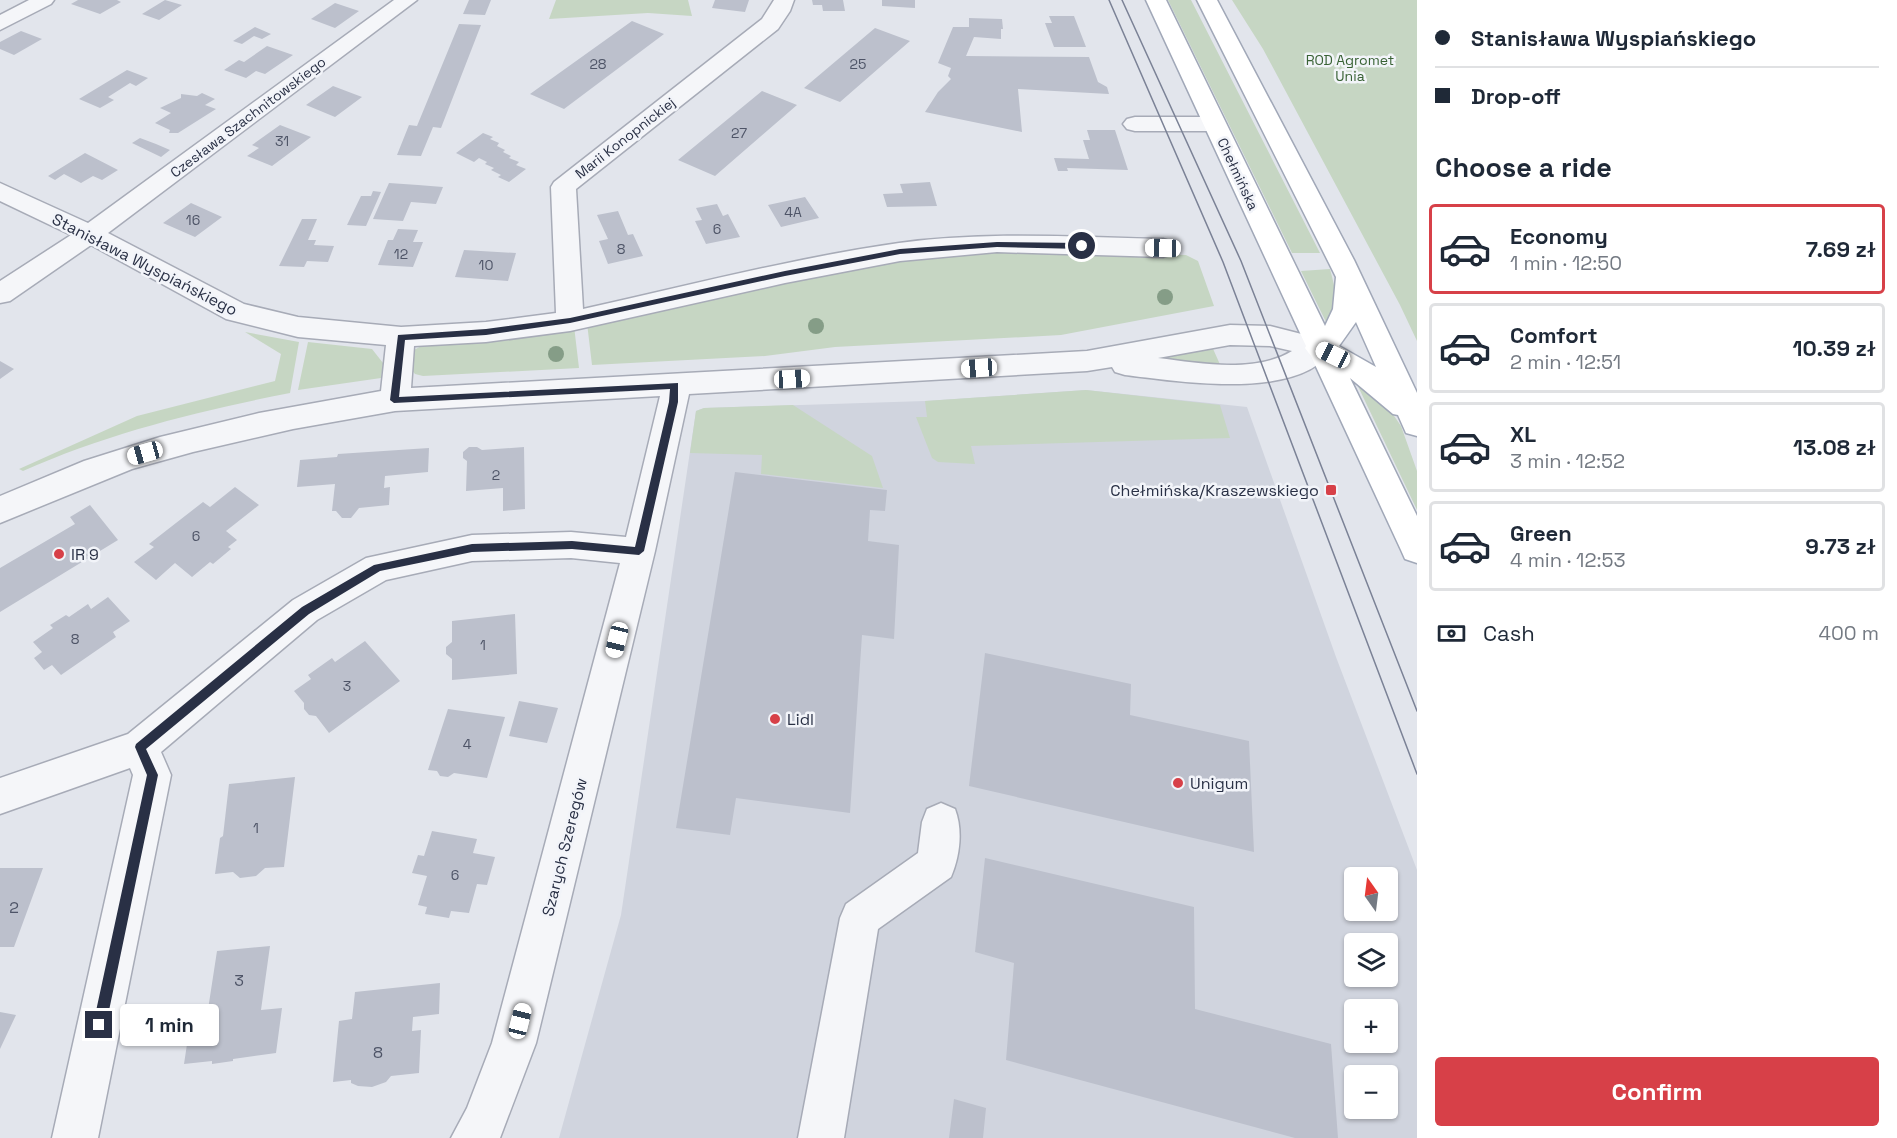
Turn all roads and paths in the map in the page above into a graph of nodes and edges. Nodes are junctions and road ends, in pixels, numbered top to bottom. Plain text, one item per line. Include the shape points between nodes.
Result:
1 (44, 0) edge
2 (407, 0) edge
3 (784, 0) edge
4 (1156, 0) edge
5 (1207, 0) edge
6 (0, 24) edge
7 (1135, 124) dead end
8 (1214, 124) junction
9 (0, 191) edge
10 (90, 234) junction
11 (1163, 248) dead end
12 (1349, 278) junction
13 (0, 294) edge
14 (570, 321) junction
15 (401, 337) junction
16 (1319, 348) junction
17 (1087, 361) junction
18 (675, 386) junction
19 (394, 400) junction
20 (1415, 420) edge
21 (0, 510) edge
22 (1417, 550) edge
23 (639, 551) junction
24 (140, 747) junction
25 (0, 796) edge
26 (941, 822) dead end
27 (75, 1138) edge
28 (474, 1138) edge
29 (821, 1138) edge

1 - 6 street
2 - 10 street, Czesława Szachnitowskiego
3 - 14 street, Marii Konopnickiej via 770,24 563,187
4 - 8 main road, Chełmińska
5 - 12 main road
7 - 8 street
8 - 16 main road, Chełmińska
9 - 10 street, Stanisława Wyspiańskiego
10 - 13 street, Czesława Szachnitowskiego
10 - 15 street, Stanisława Wyspiańskiego via 236,312 298,327
11 - 14 street, Stanisława Wyspiańskiego via 997,244 900,252
12 - 16 main road via 1347,314 1340,328
12 - 20 main road
14 - 15 street, Stanisława Wyspiańskiego via 486,332
15 - 19 street
16 - 17 street via 1270,336 1230,335
16 - 17 street via 1296,363 1266,372 1208,373
16 - 20 main road via 1372,378
16 - 22 main road, Chełmińska
17 - 18 street
18 - 19 street
18 - 23 street, Szarych Szeregów
19 - 21 street via 281,419 182,443 125,459
23 - 24 street via 572,545 472,548 378,568 305,610
23 - 28 street, Szarych Szeregów via 514,1043 484,1122
24 - 25 street
24 - 27 street via 153,775
26 - 29 street via 936,863 860,918

